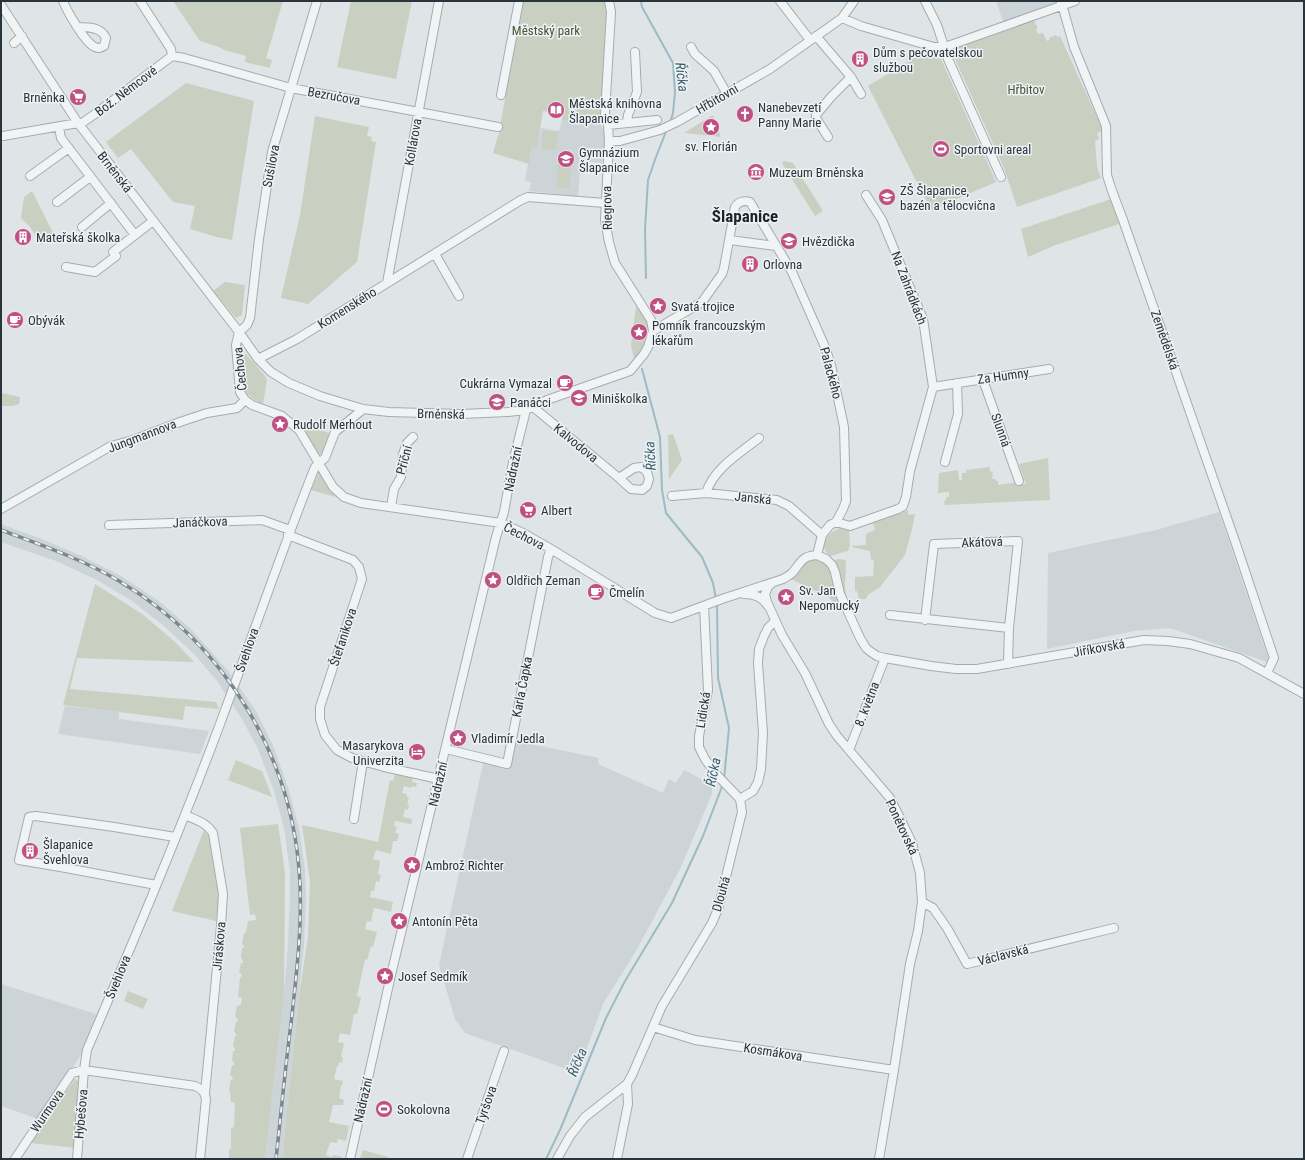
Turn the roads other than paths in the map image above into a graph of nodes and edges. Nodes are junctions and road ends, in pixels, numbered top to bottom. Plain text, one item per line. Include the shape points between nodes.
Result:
1 (63, 1) edge
2 (140, 1) edge
3 (317, 1) edge
4 (439, 1) edge
5 (519, 1) edge
6 (609, 1) edge
7 (780, 1) edge
8 (854, 1) edge
9 (925, 1) edge
10 (1075, 1) edge
11 (1061, 3) edge
12 (1, 5) edge
13 (842, 18) junction
14 (78, 27) dead end
15 (22, 36) junction
16 (813, 38) junction
17 (14, 43) dead end
18 (691, 47) dead end
19 (945, 47) junction
20 (635, 52) dead end
21 (172, 56) junction
22 (851, 77) junction
23 (291, 88) junction
24 (727, 94) junction
25 (861, 94) dead end
26 (501, 95) dead end
27 (418, 111) junction
28 (657, 120) dead end
29 (627, 122) junction
30 (78, 124) junction
31 (608, 125) junction
32 (58, 127) junction
33 (498, 127) dead end
34 (3, 136) dead end
35 (828, 137) dead end
36 (609, 141) junction
37 (69, 148) junction
38 (30, 176) dead end
39 (1001, 176) dead end
40 (90, 177) junction
41 (866, 195) dead end
42 (57, 202) dead end
43 (110, 203) junction
44 (606, 203) junction
45 (153, 221) junction
46 (82, 227) dead end
47 (135, 235) junction
48 (730, 240) junction
49 (776, 246) junction
50 (436, 254) junction
51 (66, 267) dead end
52 (387, 282) junction
53 (459, 296) dead end
54 (653, 331) junction
55 (239, 332) junction
56 (258, 359) junction
57 (1049, 369) dead end
58 (983, 380) junction
59 (957, 383) junction
60 (933, 387) junction
61 (245, 400) junction
62 (363, 408) junction
63 (529, 408) junction
64 (413, 437) dead end
65 (759, 438) dead end
66 (945, 462) dead end
67 (319, 463) junction
68 (619, 478) dead end
69 (1019, 481) dead end
70 (706, 493) junction
71 (672, 496) dead end
72 (391, 507) junction
73 (1, 509) edge
74 (836, 522) junction
75 (501, 523) junction
76 (109, 525) dead end
77 (289, 533) junction
78 (822, 535) junction
79 (551, 549) junction
80 (817, 555) junction
81 (772, 583) junction
82 (739, 594) junction
83 (707, 605) junction
84 (771, 611) junction
85 (890, 615) dead end
86 (925, 620) junction
87 (776, 621) junction
88 (1009, 628) junction
89 (884, 658) junction
90 (1008, 664) junction
91 (1267, 673) junction
92 (1304, 694) edge
93 (446, 748) junction
94 (849, 750) junction
95 (363, 761) junction
96 (439, 779) junction
97 (740, 799) junction
98 (185, 815) junction
99 (354, 819) dead end
100 (176, 837) junction
101 (156, 885) junction
102 (922, 902) junction
103 (1114, 928) dead end
104 (653, 1027) junction
105 (504, 1051) dead end
106 (84, 1070) junction
107 (894, 1070) junction
108 (627, 1084) junction
109 (205, 1093) junction
110 (15, 1159) edge
111 (77, 1159) edge
112 (200, 1159) edge
113 (350, 1159) edge
114 (467, 1159) edge
115 (557, 1159) edge
116 (617, 1159) edge
117 (879, 1159) edge

1 - 14 street
2 - 21 street via 171,49
3 - 23 street, Sušilova
4 - 27 street, Kollárova
5 - 26 street
6 - 31 street, Riegrova via 611,12 604,114
7 - 16 street
8 - 13 street, Hřbitovní
9 - 19 street
10 - 11 street
11 - 19 street
11 - 91 street, Zemědělská via 1074,47 1106,126 1106,165 1111,188 1274,658
12 - 15 street, Brněnská
13 - 16 street, Hřbitovní
13 - 19 street via 934,47
15 - 17 street
15 - 30 street, Brněnská
16 - 22 street
16 - 24 street, Hřbitovní via 770,69
18 - 24 street via 714,71
19 - 39 street
20 - 29 street via 637,92
21 - 23 street, Bezručova
21 - 30 street, Bož. Němcové via 96,114
22 - 25 street
22 - 35 street via 816,115
23 - 27 street, Bezručova
23 - 55 street, Sušilova via 272,152 250,318
24 - 36 street, Hřbitovní via 660,130 620,141
27 - 33 street, Bezručova
27 - 52 street, Kollárova
28 - 29 street
29 - 31 street
30 - 32 street
30 - 45 street, Brněnská
31 - 36 street, Riegrova
32 - 34 street
32 - 37 street, Brněnská via 61,138
36 - 44 street, Riegrova
37 - 38 street
37 - 40 street, Brněnská
40 - 42 street, Brněnská
40 - 43 street, Brněnská
41 - 60 street, Na Zahrádkách via 882,220 923,319
43 - 46 street, Brněnská
43 - 47 street, Brněnská
44 - 50 street, Komenského via 528,197
44 - 54 street, Riegrova via 605,220 615,263 651,320
45 - 47 street
45 - 55 street, Brněnská
47 - 51 street via 113,252 116,256 95,272
48 - 49 street
48 - 49 street, Palackého via 735,207 738,203 746,201 752,204
48 - 54 street via 724,268 708,295 702,302
49 - 74 street, Palackého via 792,272 831,365 844,428 846,501
50 - 52 street, Komenského
50 - 53 street
52 - 56 street, Komenského via 297,339
54 - 63 street, Brněnská via 644,354 630,370
55 - 56 street, Brněnská
55 - 61 street, Čechova via 236,345 240,392
56 - 62 street, Brněnská via 271,372 288,383 320,396
57 - 58 street, Za Humny
58 - 59 street, Za Humny
58 - 69 street, Slunná
59 - 60 street
59 - 66 street via 958,414
60 - 74 street, Na Zahrádkách via 903,506 850,526
61 - 67 street, Čechova via 282,416 299,430
61 - 73 street, Jungmannova via 237,408 207,413 111,446
62 - 63 street, Brněnská via 388,412 461,414
62 - 67 street via 335,432 325,458
63 - 68 street, Kalvodova
63 - 75 street, Nádražní via 513,462
64 - 72 street, Příční via 407,443 403,454 401,477 394,489
65 - 70 street via 720,469 708,485
67 - 72 street, Čechova via 330,483 344,497 361,503
67 - 77 street, Švehlova via 315,467
70 - 71 street, Janská
70 - 78 street, Janská via 777,500 789,506
72 - 75 street, Čechova
74 - 78 street
75 - 79 street, Čechova
75 - 93 street, Nádražní
76 - 77 street, Janáčkova via 262,520
77 - 95 street, Štefanikova via 352,560 359,567 362,579 320,707 320,719 325,735 337,750
77 - 98 street, Švehlova
78 - 80 street
79 - 83 street, Čechova via 655,613 671,618
79 - 93 street, Karla Čapka via 507,764
80 - 81 street, Čechova via 801,560 791,574
80 - 89 street via 826,558 832,565 840,594 866,648
81 - 82 street, Čechova
81 - 84 street via 765,594
82 - 83 street, Čechova
82 - 84 street via 759,597
83 - 97 street, Lidická via 708,690 699,747 715,773
84 - 87 street, Ponětovská
85 - 86 street
86 - 88 street
86 - 88 street, Akátová via 934,544 1018,541
87 - 94 street, Ponětovská via 805,672 829,724
87 - 97 street via 768,628 759,649 763,732 761,769 753,790
88 - 90 street, Akátová
89 - 90 street, Jiříkovská via 956,669
89 - 94 street, 8. května
90 - 91 street, Jiříkovská via 1144,640 1168,640 1239,658
91 - 92 street, Jiříkovská
93 - 96 street, Nádražní
94 - 102 street, Ponětovská via 890,798 901,820 916,858
95 - 96 street, Štefanikova
95 - 99 street
96 - 113 street, Nádražní via 391,975
97 - 104 street, Dlouhá via 742,812 718,909 662,1006
98 - 100 street, Švehlova
98 - 109 street, Jiráskova via 202,821 213,833 223,894
100 - 101 street, Švehlova
100 - 101 street via 67,820 29,817 19,860
101 - 106 street, Švehlova via 87,1050
102 - 103 street, Václavská via 933,908 950,932 967,964
102 - 107 street, Ponětovská
104 - 107 street, Kosmákova via 695,1040
104 - 108 street, Dlouhá
105 - 114 street, Tyršova
106 - 109 street via 195,1086
106 - 110 street, Wurmova via 72,1073
106 - 111 street, Hybešova
107 - 117 street, Ponětovská
108 - 115 street via 585,1117
108 - 116 street, Dlouhá via 628,1104
109 - 112 street, Jiráskova

